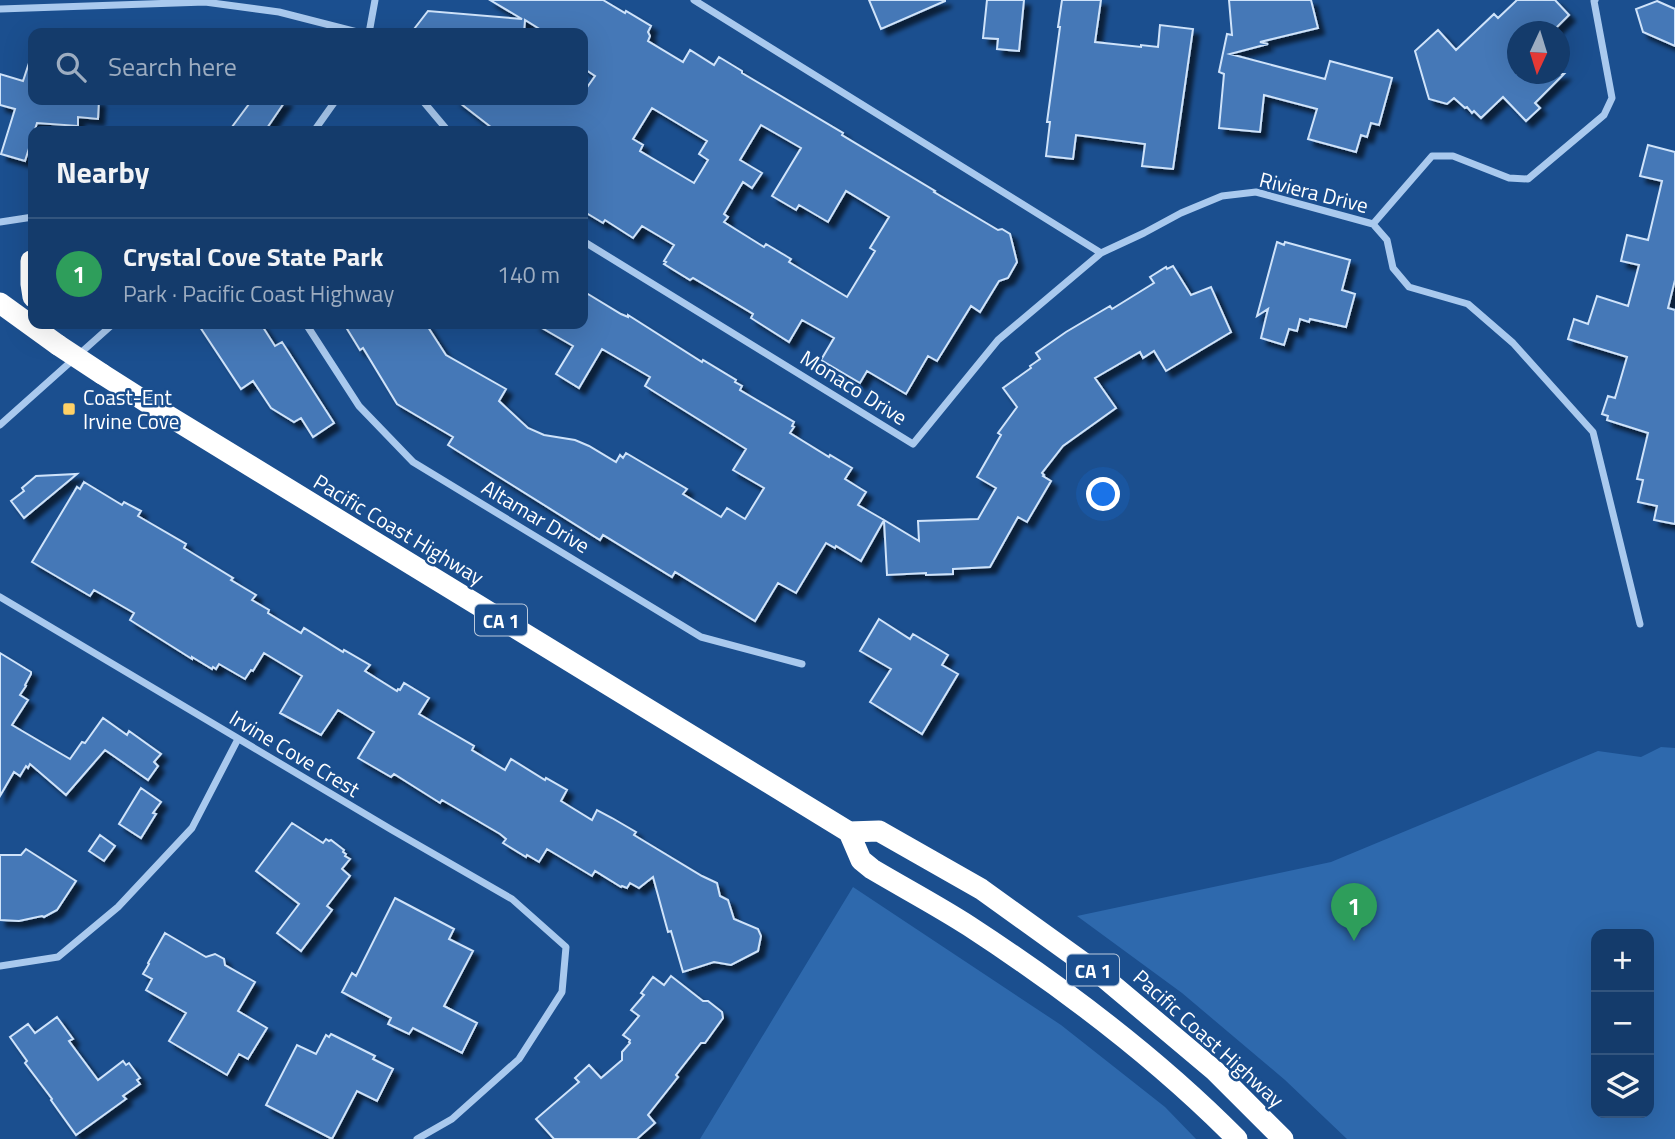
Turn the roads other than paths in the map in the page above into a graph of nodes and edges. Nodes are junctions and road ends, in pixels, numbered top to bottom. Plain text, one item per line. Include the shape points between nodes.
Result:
1 (375, 0) edge
2 (694, 0) edge
3 (1595, 0) edge
4 (0, 9) edge
5 (341, 28) edge
6 (370, 28) edge
7 (332, 105) edge
8 (426, 105) edge
9 (318, 126) edge
10 (445, 126) edge
11 (28, 218) edge
12 (0, 222) edge
13 (1373, 224) junction
14 (588, 244) edge
15 (1101, 253) junction
16 (0, 303) edge
17 (28, 322) edge
18 (107, 329) edge
19 (309, 329) edge
20 (48, 335) edge
21 (0, 425) edge
22 (0, 597) edge
23 (1640, 624) dead end
24 (802, 664) dead end
25 (238, 740) junction
26 (849, 832) junction
27 (0, 966) edge
28 (417, 1139) edge
29 (1237, 1139) edge
30 (1283, 1139) edge

1 - 6 street
2 - 15 street
3 - 13 street via 1612,98 1604,115 1528,179 1510,178 1453,156 1432,156
4 - 5 street via 205,2 279,12
7 - 9 street
8 - 10 street
11 - 12 street
13 - 15 street, Riviera Drive via 1256,192 1222,196
13 - 23 street, Riviera Drive via 1387,240 1393,268 1409,287 1468,303 1513,343 1593,432
14 - 15 street, Monaco Drive via 913,444 998,340
16 - 17 highway, Pacific Coast Highway / CA 1
18 - 21 street
19 - 24 street, Altamar Drive via 359,406 414,462 701,637
20 - 26 highway, Pacific Coast Highway / CA 1, bridge via 154,407
22 - 25 street, Irvine Cove Crest
25 - 27 street via 192,828 118,907 58,957
25 - 28 street, Irvine Cove Crest via 512,899 566,947 562,992 519,1059 452,1119
26 - 29 highway, CA 1 via 861,860 872,869 967,925 1058,987 1137,1047
26 - 30 highway, Pacific Coast Highway / CA 1 via 880,831 981,889 1102,976 1214,1070

